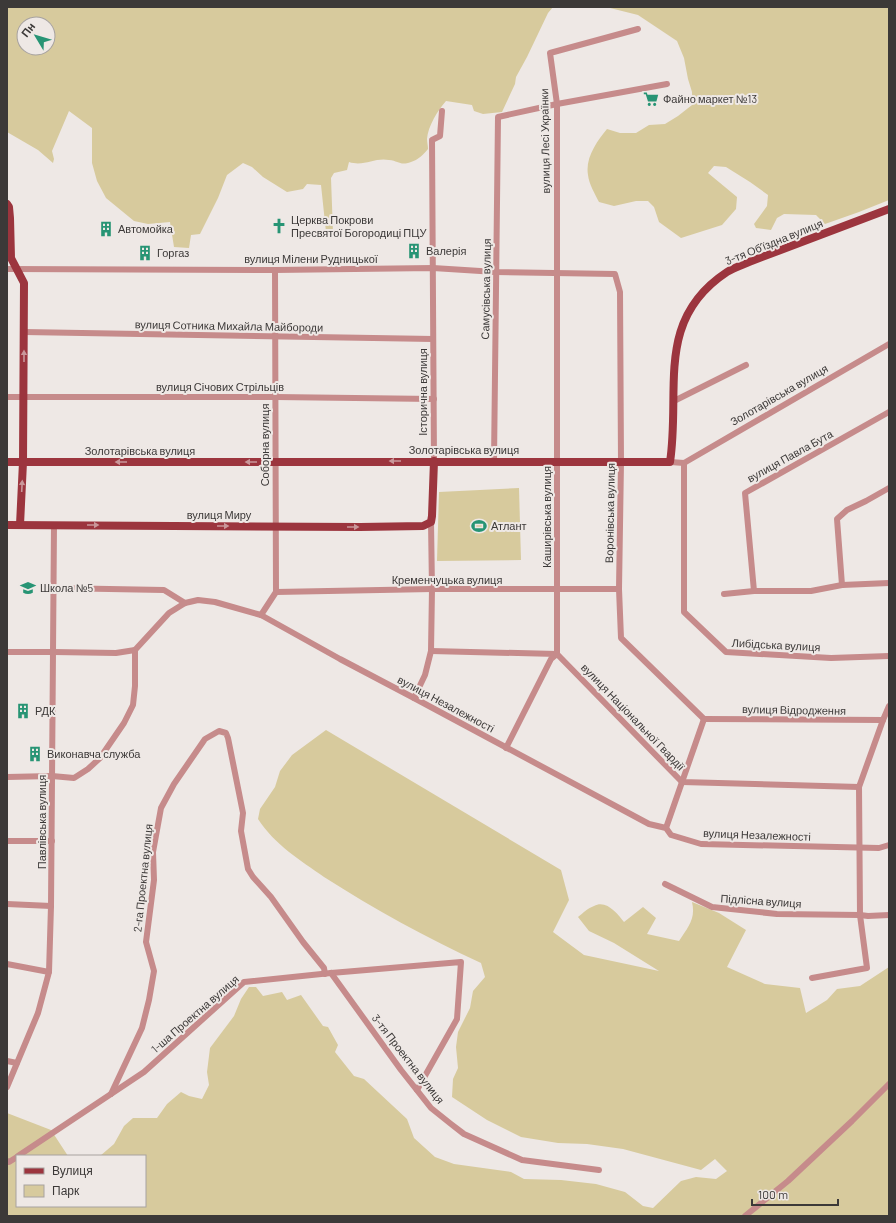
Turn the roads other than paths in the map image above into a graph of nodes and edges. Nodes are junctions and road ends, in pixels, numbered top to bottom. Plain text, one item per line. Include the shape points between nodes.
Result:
1 (638, 29) dead end
2 (667, 84) dead end
3 (557, 104) junction
4 (442, 111) dead end
5 (7, 204) edge
6 (889, 209) edge
7 (9, 261) edge
8 (433, 268) junction
9 (7, 269) edge
10 (18, 270) junction
11 (275, 270) junction
12 (496, 272) junction
13 (557, 273) junction
14 (615, 274) joint
15 (24, 332) junction
16 (276, 336) junction
17 (433, 339) junction
18 (889, 344) edge
19 (746, 365) dead end
20 (7, 397) edge
21 (24, 397) junction
22 (276, 397) junction
23 (434, 399) junction
24 (674, 400) junction
25 (889, 412) edge
26 (434, 461) junction
27 (494, 461) junction
28 (7, 462) edge
29 (23, 462) junction
30 (275, 462) junction
31 (557, 462) junction
32 (621, 462) junction
33 (670, 462) junction
34 (684, 462) junction
35 (889, 488) edge
36 (431, 522) junction
37 (7, 525) edge
38 (20, 525) junction
39 (54, 525) junction
40 (276, 526) junction
41 (889, 583) edge
42 (842, 585) junction
43 (54, 588) junction
44 (432, 589) junction
45 (556, 589) junction
46 (619, 589) junction
47 (754, 591) junction
48 (276, 592) junction
49 (724, 594) dead end
50 (185, 603) junction
51 (261, 615) junction
52 (135, 650) junction
53 (432, 651) junction
54 (7, 652) edge
55 (54, 652) junction
56 (557, 654) junction
57 (889, 656) edge
58 (414, 698) junction
59 (889, 706) edge
60 (704, 719) junction
61 (883, 720) junction
62 (226, 733) joint
63 (506, 748) junction
64 (7, 776) edge
65 (52, 776) junction
66 (682, 782) junction
67 (859, 787) junction
68 (666, 828) junction
69 (7, 841) edge
70 (52, 841) junction
71 (889, 845) edge
72 (859, 847) junction
73 (665, 884) dead end
74 (7, 904) edge
75 (51, 906) junction
76 (860, 915) junction
77 (889, 915) edge
78 (7, 964) edge
79 (48, 972) junction
80 (328, 974) junction
81 (812, 978) dead end
82 (7, 1061) edge
83 (17, 1063) junction
84 (889, 1084) edge
85 (7, 1087) edge
86 (417, 1090) junction
87 (111, 1094) junction
88 (20, 1155) edge
89 (16, 1157) edge
90 (7, 1161) edge
91 (598, 1170) dead end
92 (746, 1216) edge

1 - 3 street, вулиця Лесі Українки via 550,53
2 - 3 street
3 - 12 street, Самусівська вулиця via 498,117
3 - 13 street, вулиця Лесі Українки
4 - 8 street, Історична вулиця via 440,136 432,140
5 - 7 main road via 10,218
6 - 24 main road, 3-тя Обʼїздна вулиця via 749,262 728,271 713,282 700,294 680,330 675,353
7 - 10 main road
8 - 11 street, вулиця Мілени Рудницької
8 - 12 street, вулиця Мілени Рудницької
8 - 17 street, Історична вулиця
9 - 10 street, вулиця Мілени Рудницької
10 - 11 street, вулиця Мілени Рудницької
10 - 15 main road via 24,283
11 - 16 street, Соборна вулиця
12 - 13 street, вулиця Мілени Рудницької
12 - 27 street, Самусівська вулиця
13 - 14 street, вулиця Мілени Рудницької
13 - 31 street, Каширівська вулиця
14 - 32 street, Воронівська вулиця via 620,292
15 - 16 street, вулиця Сотника Михайла Майбороди
21 -> 15 main road
16 - 17 street, вулиця Сотника Михайла Майбороди
16 - 22 street, Соборна вулиця
17 - 23 street, Історична вулиця
18 - 34 street, Золотарівська вулиця
19 - 24 street
20 - 21 street, вулиця Січових Стрільців
21 - 22 street, вулиця Січових Стрільців
21 - 29 main road
22 - 23 street, вулиця Січових Стрільців
22 - 30 street, Соборна вулиця
23 - 26 street, Історична вулиця
24 - 33 main road, 3-тя Обʼїздна вулиця
25 - 47 street, вулиця Павла Бута via 745,493
26 - 27 main road, Золотарівська вулиця
26 -> 30 main road, Золотарівська вулиця
26 - 36 main road, Історична вулиця
27 - 31 main road, Золотарівська вулиця
28 - 29 main road, Золотарівська вулиця
30 -> 29 main road, Золотарівська вулиця
38 -> 29 main road
30 - 40 street, Соборна вулиця
31 - 32 main road, Золотарівська вулиця
31 - 45 street, Каширівська вулиця
32 - 33 main road, Золотарівська вулиця
32 - 46 street, Воронівська вулиця
33 - 34 street, Золотарівська вулиця
34 - 57 street, Либідська вулиця via 684,612 726,652 831,658
35 - 42 street via 847,510 837,519
40 -> 36 main road, вулиця Миру via 423,526
36 - 44 street, Історична вулиця
37 - 38 main road, вулиця Миру
38 - 39 main road, вулиця Миру
39 -> 40 main road, вулиця Миру
39 - 43 street, Павлівська вулиця
40 - 48 street, Соборна вулиця
41 - 42 street
42 - 47 street via 811,591
43 - 50 street via 164,590
43 - 55 street, Павлівська вулиця
44 - 45 street, Кременчуцька вулиця
44 - 48 street, Кременчуцька вулиця
44 - 53 street, Історична вулиця
45 - 46 street, Кременчуцька вулиця
45 - 56 street, Каширівська вулиця
46 - 60 street, Воронівська вулиця via 621,638
47 - 49 street
48 - 51 street
50 - 51 street, вулиця Незалежності via 198,600 215,602
50 - 52 street, вулиця Незалежності via 169,613
51 - 58 street, вулиця Незалежності
52 - 55 street via 116,653
52 - 65 street via 134,705 124,723 100,758 88,769 74,778
53 - 56 street
53 - 58 street, Історична вулиця via 425,675
54 - 55 street
55 - 65 street, Павлівська вулиця
56 - 63 street via 551,659
56 - 66 street, вулиця Національної Гвардії
58 - 63 street, вулиця Незалежності
59 - 61 street
60 - 61 street, вулиця Відродження
60 - 66 street
61 - 67 street
62 - 80 street, 3-тя Проектна вулиця via 243,813 241,831 248,869
62 - 87 street, 2-га Проектна вулиця via 219,731 205,739 161,808 153,852 154,880 146,942 154,971 149,1000 142,1028
63 - 68 street, вулиця Незалежності via 649,824
64 - 65 street
65 - 70 street, Павлівська вулиця
66 - 67 street, вулиця Національної Гвардії
66 - 68 street
67 - 72 street
68 - 72 street, вулиця Незалежності via 671,835 701,844
69 - 70 street
70 - 75 street, Павлівська вулиця
71 - 72 street, вулиця Незалежності via 879,848
72 - 76 street
73 - 76 street, Підлісна вулиця via 712,907 777,914
74 - 75 street
75 - 79 street, Павлівська вулиця
76 - 77 street, Підлісна вулиця
76 - 81 street via 867,968
78 - 79 street
79 - 83 street, Павлівська вулиця via 38,1013
80 - 86 street, 3-тя Проектна вулиця
80 - 86 street, 1-ша Проектна вулиця via 461,962 457,1018
80 - 87 street, 1-ша Проектна вулиця via 244,982 144,1072
82 - 83 street
83 - 85 street, Павлівська вулиця
84 - 92 street via 788,1181
86 - 91 street, 3-тя Проектна вулиця via 431,1108 464,1134 522,1160
87 - 88 street, 1-ша Проектна вулиця
89 - 90 street, 1-ша Проектна вулиця

